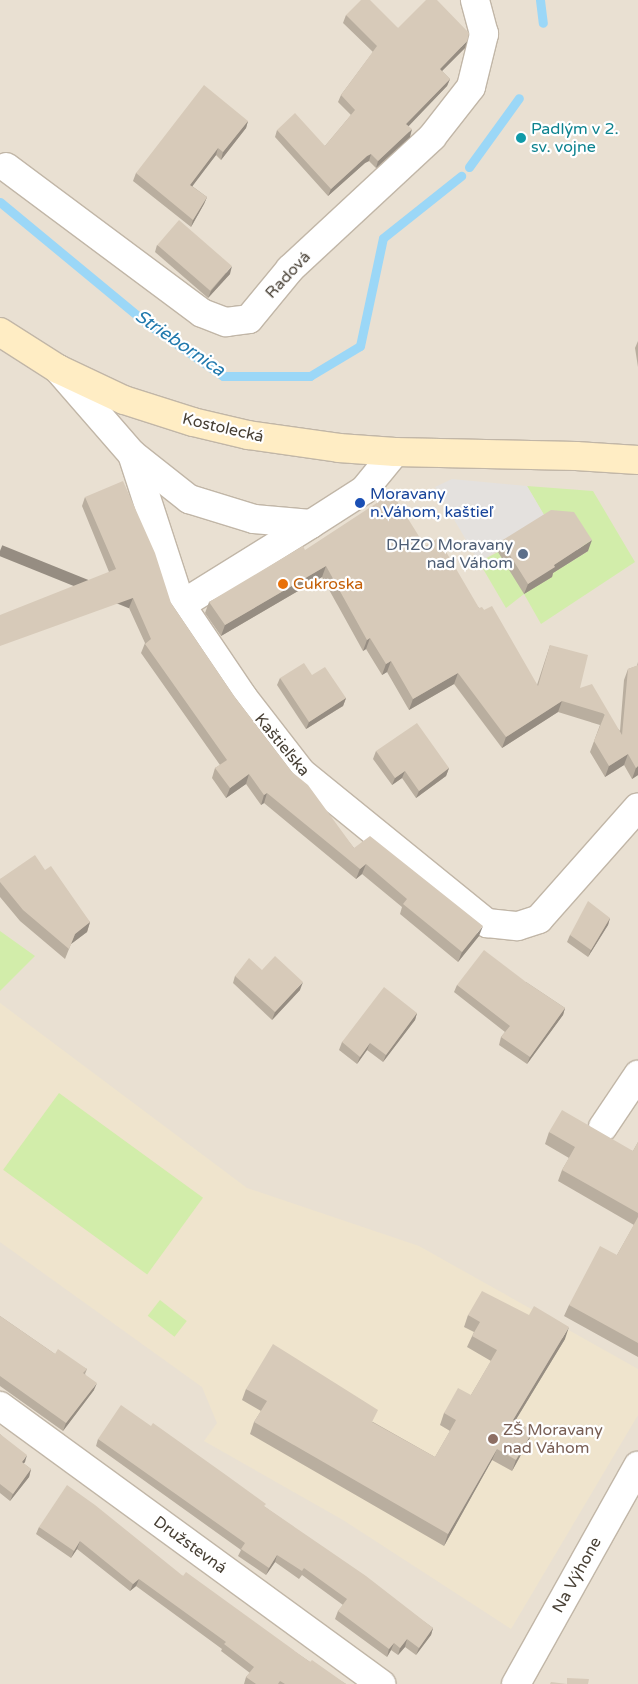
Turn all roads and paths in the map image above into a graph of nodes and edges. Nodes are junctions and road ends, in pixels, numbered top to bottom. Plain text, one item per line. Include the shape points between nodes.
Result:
1 (476, 0) edge
2 (6, 167) dead end
3 (0, 332) edge
4 (58, 369) junction
5 (395, 452) junction
6 (132, 454) junction
7 (638, 460) edge
8 (311, 524) junction
9 (181, 605) junction
10 (638, 807) edge
11 (638, 1076) edge
12 (603, 1127) dead end
13 (0, 1406) edge
14 (634, 1481) edge
15 (381, 1684) edge
16 (516, 1684) edge

1 - 2 street, Radová via 484,34 470,87 432,137 290,269 249,319 226,322 202,313
3 - 4 main road, Kostolecká
4 - 5 main road, Kostolecká via 124,400 193,422 292,443
4 - 6 street, Kostolecká
5 - 7 main road, Kostolecká
5 - 8 street via 364,490
6 - 8 street, Kostolecká via 189,499 254,519
6 - 9 street, Kostolecká
8 - 9 street
9 - 10 street, Kaštieľska via 243,697 301,772 487,923 518,926 539,919
11 - 12 street
13 - 15 street, Družstevná
14 - 16 street, Na Výhone

